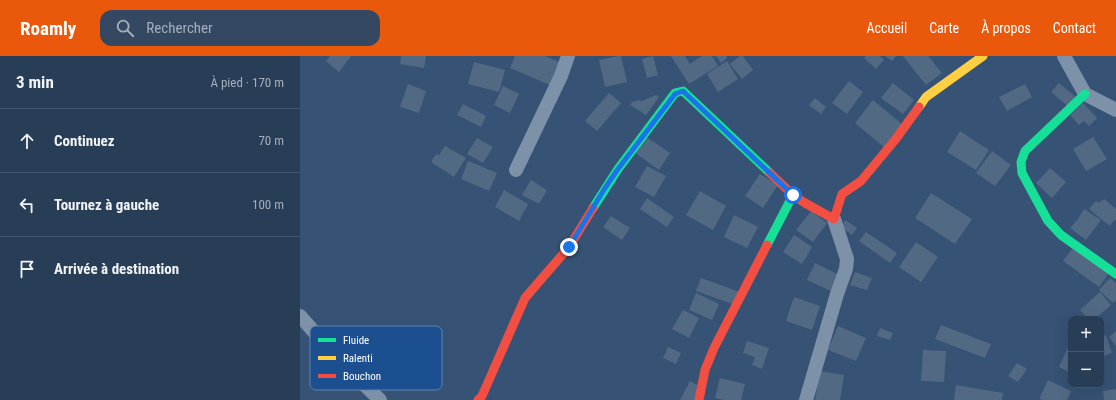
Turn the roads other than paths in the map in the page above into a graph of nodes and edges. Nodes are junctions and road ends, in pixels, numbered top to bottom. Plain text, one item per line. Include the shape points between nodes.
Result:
1 (568, 56) edge
2 (983, 56) edge
3 (1064, 56) edge
4 (1085, 94) junction
5 (1116, 110) edge
6 (516, 170) dead end
7 (793, 195) junction
8 (834, 219) junction
9 (1116, 274) edge
10 (300, 316) edge
11 (310, 327) edge
12 (370, 390) edge
13 (380, 400) edge
14 (478, 400) edge
15 (700, 400) edge
16 (806, 400) edge

1 - 6 street
2 - 8 street via 926,97 861,181 842,194
3 - 4 street
4 - 5 street
4 - 9 street via 1026,151 1021,162 1022,173 1048,221 1061,235
7 - 8 street
7 - 14 street via 688,95 683,91 675,94 610,182 569,247 525,298
7 - 15 street via 714,348 705,370
8 - 16 street via 847,259 846,269
10 - 11 street
12 - 13 street

